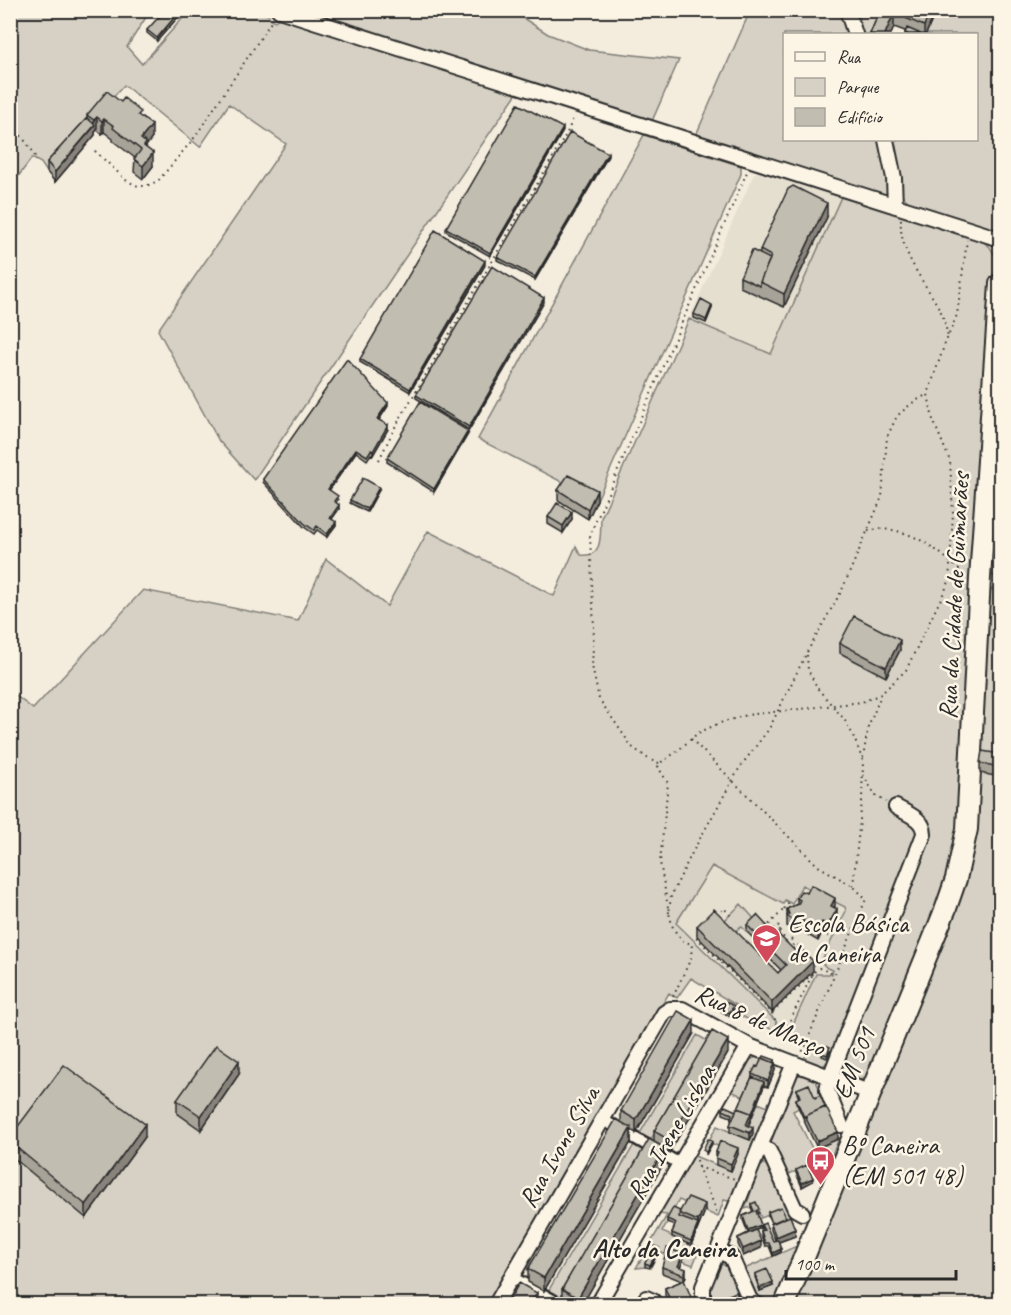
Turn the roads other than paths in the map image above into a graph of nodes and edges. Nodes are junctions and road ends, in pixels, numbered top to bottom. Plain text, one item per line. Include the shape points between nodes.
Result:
1 (847, 10) edge
2 (276, 14) edge
3 (855, 33) edge
4 (886, 141) edge
5 (899, 207) junction
6 (1000, 239) edge
7 (1000, 284) edge
8 (893, 806) road end
9 (946, 908) joint
10 (664, 1013) joint
11 (749, 1046) junction
12 (796, 1063) junction
13 (830, 1077) junction
14 (871, 1093) junction
15 (603, 1120) junction
16 (841, 1125) dead end
17 (760, 1148) junction
18 (680, 1164) junction
19 (802, 1213) dead end
20 (718, 1251) junction
21 (512, 1277) junction
22 (496, 1305) edge
23 (560, 1305) edge
24 (598, 1305) edge
25 (703, 1305) edge
26 (756, 1305) edge
27 (785, 1305) edge

1 - 3 street
2 - 5 street
4 - 5 street
5 - 6 street
7 - 9 main road, Rua da Cidade de Guimarães / EM 501 via 967,829
8 - 13 street via 920,821 924,834
9 - 14 main road, EM 501 / EM 501
10 - 11 street, Rua 8 de Março via 682,1008
10 - 15 street, Rua Ivone Silva
11 - 12 street, Rua 8 de Março
11 - 18 street, Rua Irene Lisboa
12 - 13 street, Rua 8 de Março
12 - 17 street
13 - 14 street, Rua 8 de Março
13 - 16 street via 827,1090
14 - 27 main road, EM 501 / EM 501
15 - 18 street
15 - 21 street, Rua Ivone Silva
17 - 19 street via 769,1151 795,1209
17 - 20 street
18 - 24 street, Rua Irene Lisboa
20 - 25 street via 703,1287
20 - 26 street via 731,1257 750,1300
21 - 22 street, Rua Ivone Silva
21 - 23 street

